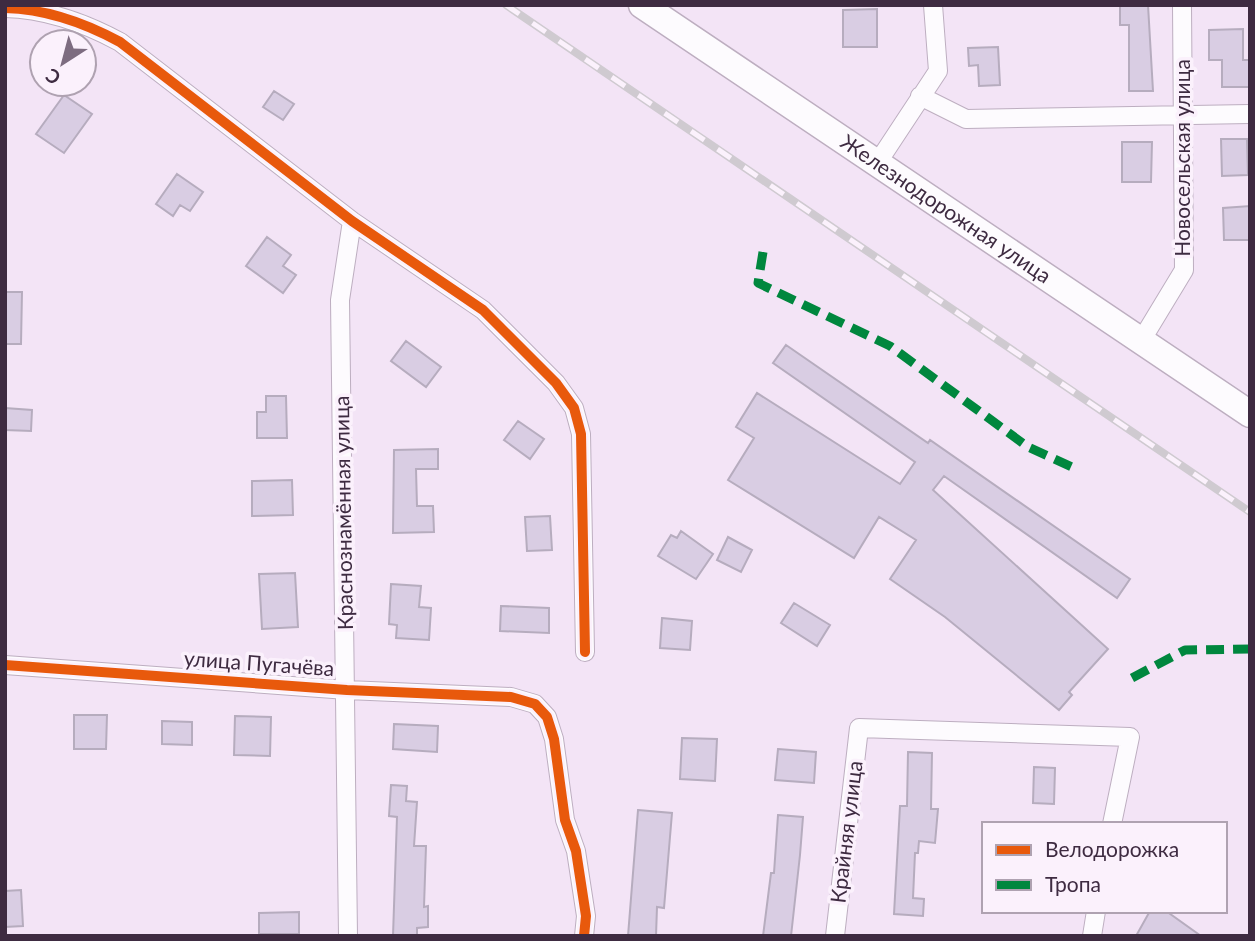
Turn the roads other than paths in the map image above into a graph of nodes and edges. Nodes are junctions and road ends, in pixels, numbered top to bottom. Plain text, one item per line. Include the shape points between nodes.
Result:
1 (642, 5) edge
2 (933, 5) edge
3 (1182, 5) edge
4 (5, 8) edge
5 (920, 96) junction
6 (1250, 114) edge
7 (1184, 117) junction
8 (876, 165) junction
9 (352, 221) junction
10 (1141, 341) junction
11 (1250, 414) edge
12 (584, 652) dead end
13 (5, 665) edge
14 (347, 690) junction
15 (1112, 822) edge
16 (1096, 913) edge
17 (348, 936) edge
18 (584, 936) edge
19 (835, 936) edge
20 (1091, 936) edge

1 - 8 street, Железнодорожная улица
2 - 5 street via 938,71
3 - 7 street, Новосельская улица
4 - 9 street via 93,27 120,41
5 - 7 street via 966,120
5 - 8 street
6 - 7 street
7 - 10 street, Новосельская улица via 1184,270
8 - 10 street, Железнодорожная улица
9 - 12 street via 483,310 556,383 574,408 581,434
9 - 14 street, Краснознамённая улица via 341,300
10 - 11 street, Железнодорожная улица
13 - 14 street, улица Пугачёва
14 - 17 street, Краснознамённая улица
14 - 18 street, улица Пугачёва via 511,697 535,704 547,717 554,739 565,820 576,851 584,903
15 - 19 street, Крайняя улица via 1130,737 859,728
16 - 20 street

